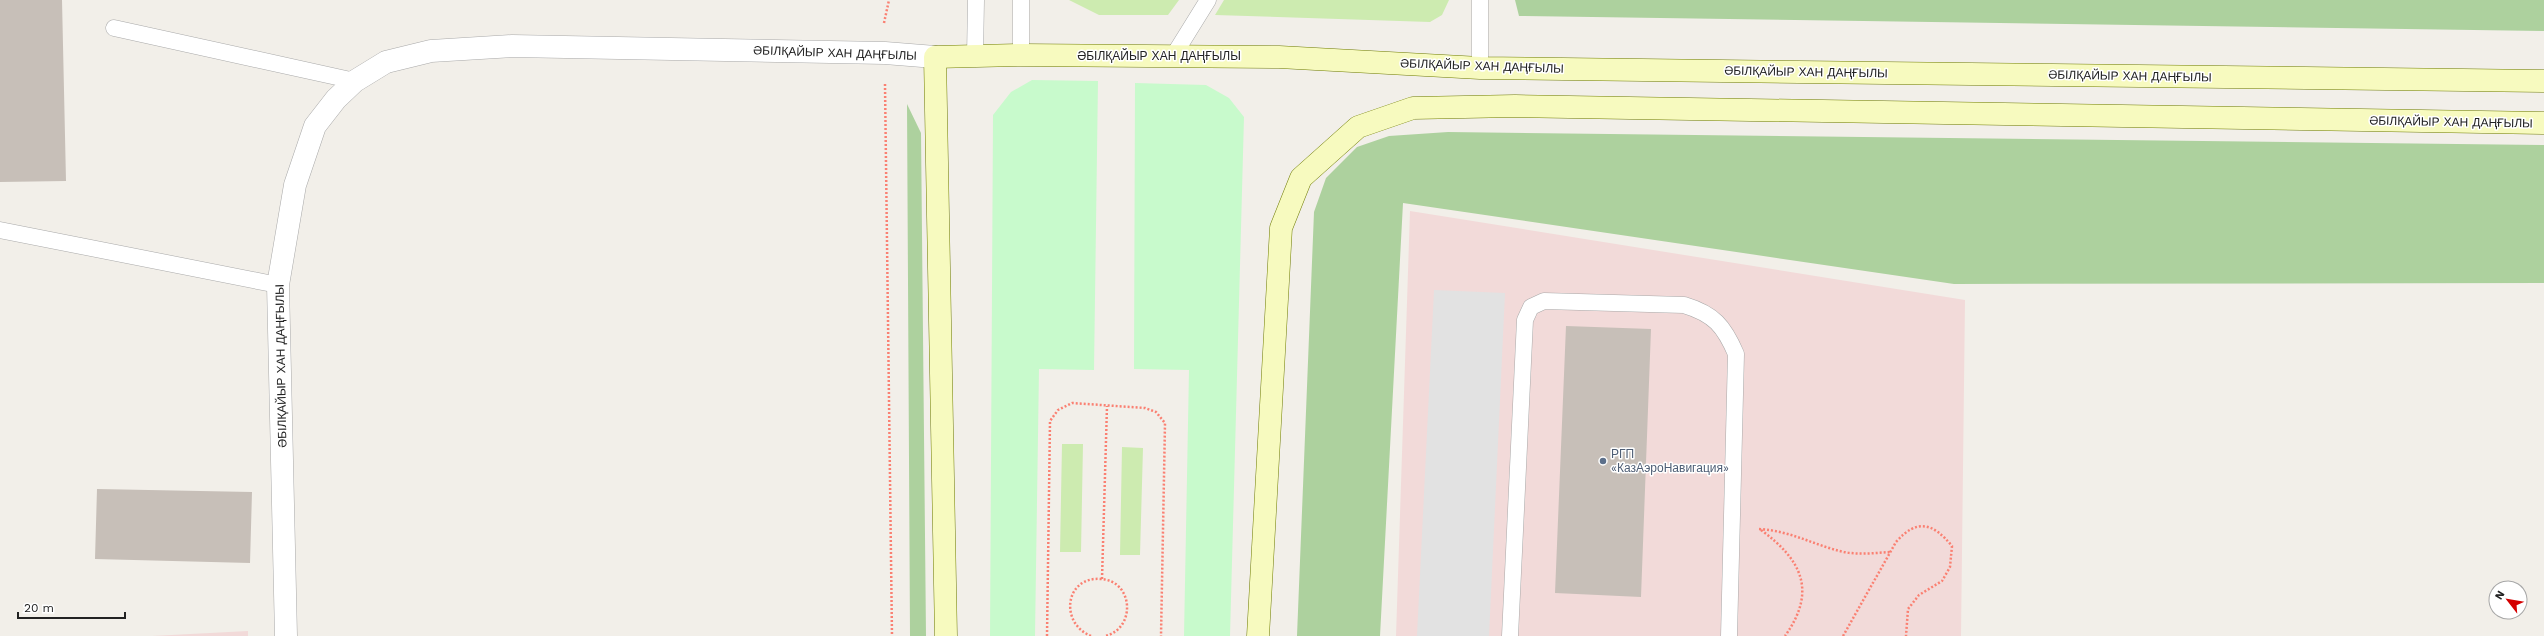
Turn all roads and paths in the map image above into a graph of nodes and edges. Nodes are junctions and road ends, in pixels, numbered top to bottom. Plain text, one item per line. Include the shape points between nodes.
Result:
1 (889, 0) edge
2 (976, 0) edge
3 (1021, 0) edge
4 (1208, 0) edge
5 (1480, 0) edge
6 (114, 28) dead end
7 (885, 53) junction
8 (1021, 55) junction
9 (975, 56) junction
10 (935, 57) junction
11 (1172, 58) junction
12 (1480, 68) junction
13 (355, 81) junction
14 (2544, 81) edge
15 (2544, 123) edge
16 (0, 230) edge
17 (278, 285) junction
18 (1107, 406) junction
19 (1732, 528) junction
20 (1761, 530) junction
21 (1891, 552) junction
22 (1102, 579) junction
23 (286, 636) edge
24 (892, 636) edge
25 (946, 636) edge
26 (1047, 636) edge
27 (1091, 636) edge
28 (1105, 636) edge
29 (1161, 636) edge
30 (1258, 636) edge
31 (1510, 636) edge
32 (1729, 636) edge
33 (1785, 636) edge
34 (1843, 636) edge
35 (1906, 636) edge

1 - 7 path via 884,20
2 - 9 lane
3 - 8 lane
4 - 11 lane
5 - 12 lane
6 - 13 lane
7 - 10 street, ӘБІЛҚАЙЫР ХАН ДАҢҒЫЛЫ
7 - 13 street, ӘБІЛҚАЙЫР ХАН ДАҢҒЫЛЫ via 512,46 431,51 386,62
7 - 24 path
8 - 9 street, ӘБІЛҚАЙЫР ХАН ДАҢҒЫЛЫ
8 - 11 street, ӘБІЛҚАЙЫР ХАН ДАҢҒЫЛЫ
9 - 10 street, ӘБІЛҚАЙЫР ХАН ДАҢҒЫЛЫ
10 - 25 street
11 - 12 street, ӘБІЛҚАЙЫР ХАН ДАҢҒЫЛЫ via 1279,57
12 - 14 street, ӘБІЛҚАЙЫР ХАН ДАҢҒЫЛЫ
13 - 17 street, ӘБІЛҚАЙЫР ХАН ДАҢҒЫЛЫ via 336,98 315,126 295,185
15 - 30 street, ӘБІЛҚАЙЫР ХАН ДАҢҒЫЛЫ via 1531,106 1413,108 1358,126 1301,178 1281,228
16 - 17 lane
17 - 23 street, ӘБІЛҚАЙЫР ХАН ДАҢҒЫЛЫ
18 - 22 path
18 - 26 path via 1072,403 1058,410 1050,421
18 - 29 path via 1145,408 1156,412 1165,423
19 - 20 path
19 - 31 lane via 1736,354 1726,331 1704,311 1684,305 1544,301 1531,307 1524,320
19 - 32 lane
20 - 21 path via 1780,530 1845,552
20 - 33 path via 1782,545 1795,564 1804,591 1796,620
21 - 34 path
21 - 35 path via 1907,530 1925,526 1942,533 1952,546 1950,567 1942,581 1919,595 1908,609
22 - 27 path via 1092,579 1079,586 1071,597 1069,607 1075,626
22 - 28 path via 1119,586 1128,612 1124,621 1111,635

